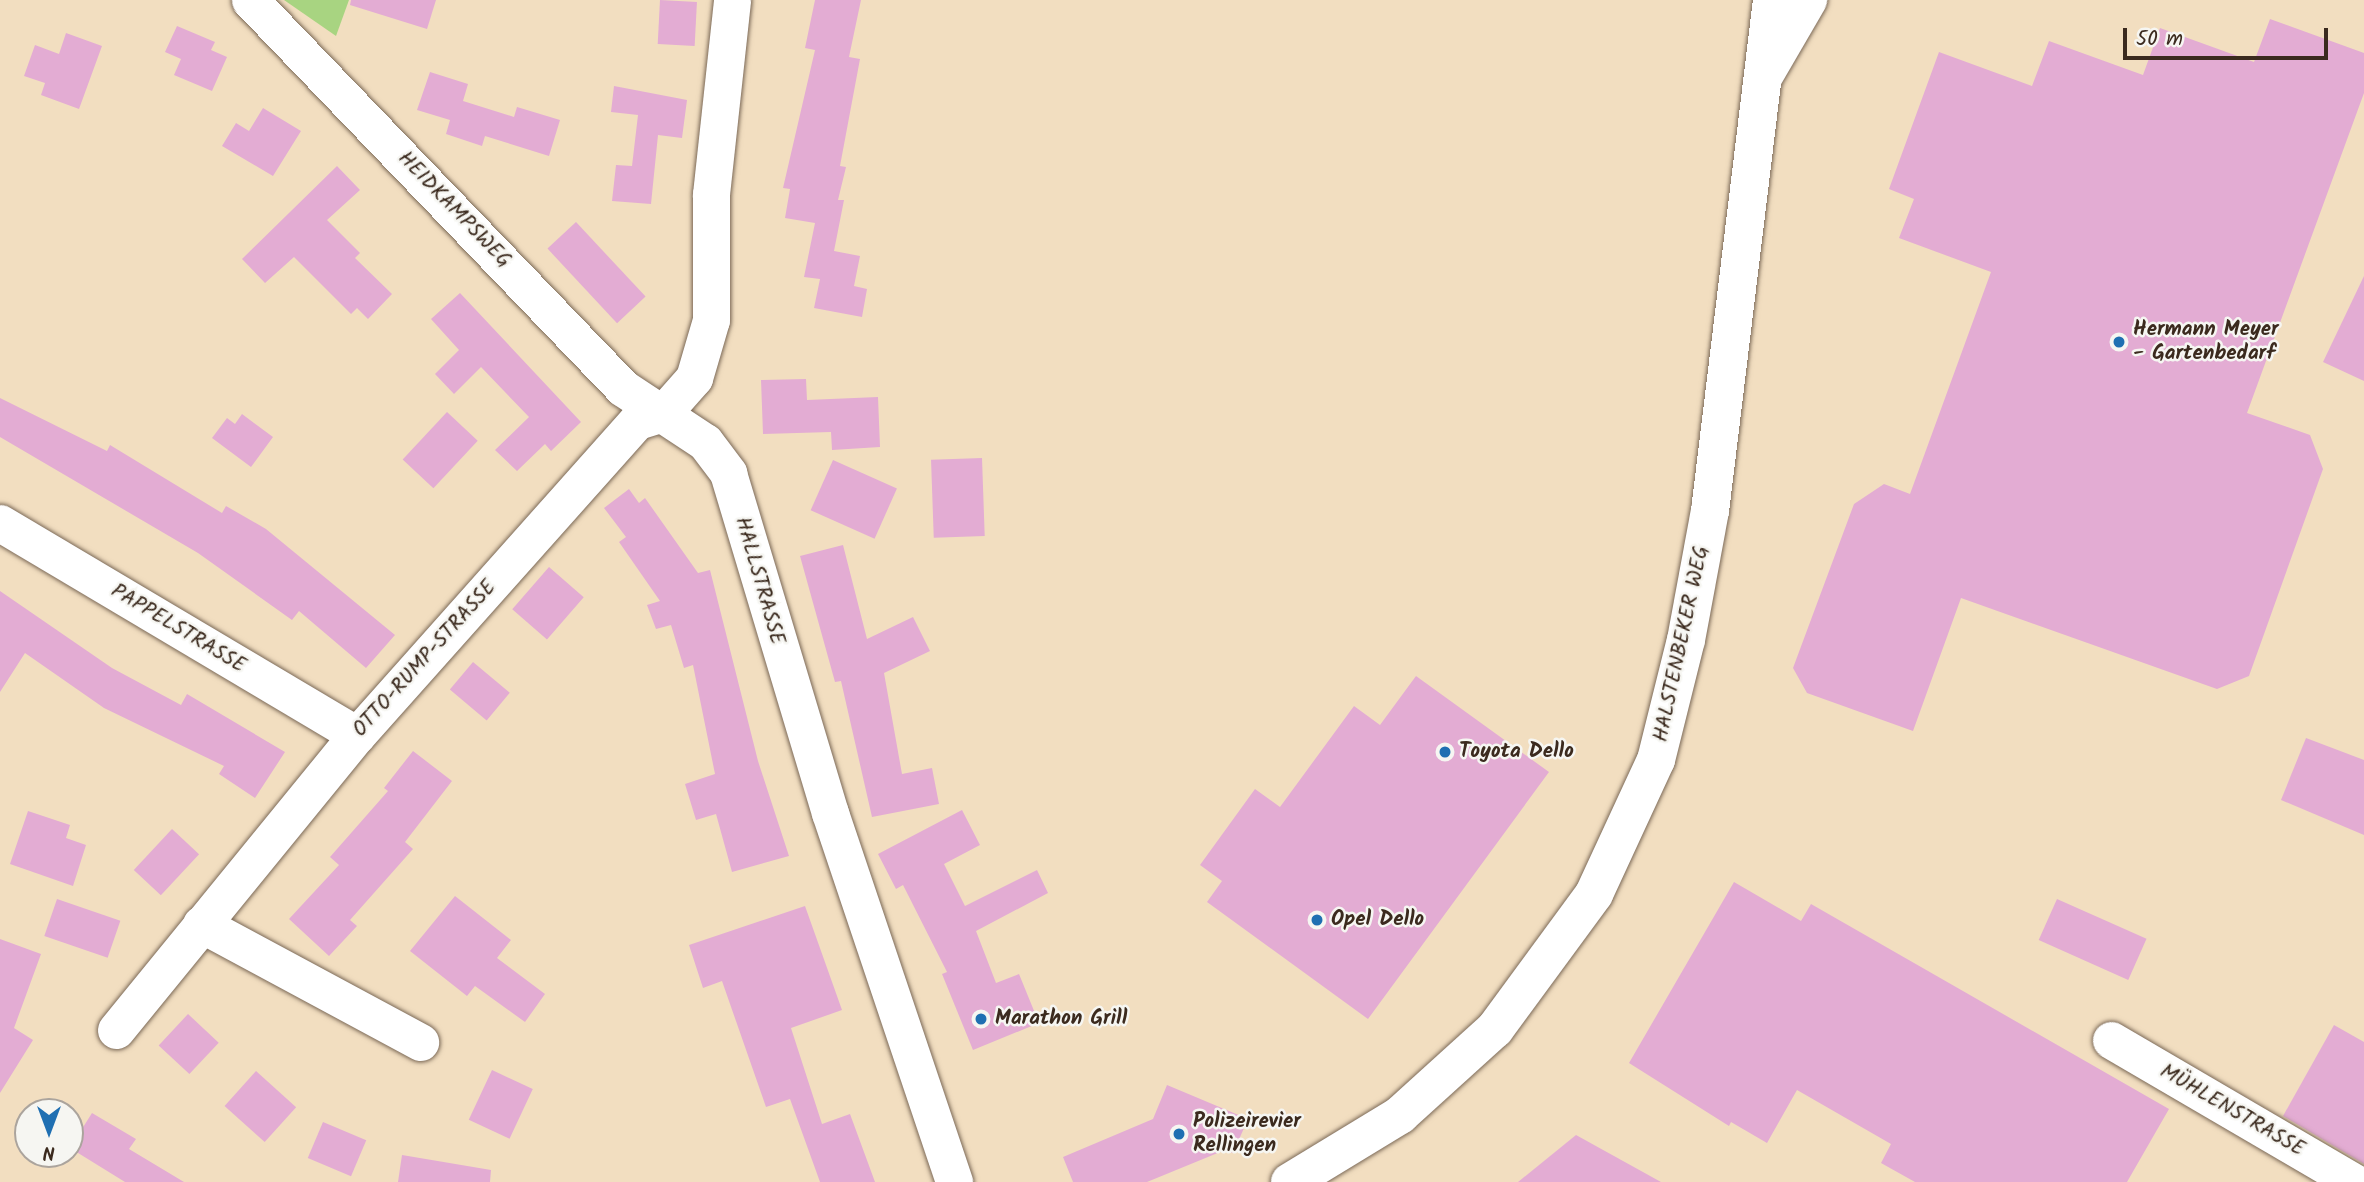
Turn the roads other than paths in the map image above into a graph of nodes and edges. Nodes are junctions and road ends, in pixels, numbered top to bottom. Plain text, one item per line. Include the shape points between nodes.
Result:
1 (250, 0) edge
2 (732, 0) edge
3 (1772, 0) edge
4 (1808, 0) edge
5 (1765, 74) junction
6 (663, 413) junction
7 (0, 523) edge
8 (357, 735) junction
9 (201, 924) junction
10 (116, 1030) dead end
11 (2111, 1040) dead end
12 (420, 1042) dead end
13 (954, 1182) edge
14 (1290, 1182) edge
15 (2354, 1182) edge

1 - 6 street, HEIDKAMPSWEG via 623,388
2 - 6 street via 711,194 711,320 694,378
3 - 5 main road, HALSTENBEKER WEG
4 - 5 main road
5 - 14 main road, HALSTENBEKER WEG via 1694,602 1671,710 1631,820 1594,894 1495,1029 1400,1115
6 - 8 street, OTTO-RUMP-STRASSE via 637,421
6 - 13 street, HALLSTRASSE via 705,442 728,473 830,813
7 - 8 street, PAPPELSTRASSE
8 - 9 street, OTTO-RUMP-STRASSE
9 - 10 street, OTTO-RUMP-STRASSE
9 - 12 street
11 - 15 street, MÜHLENSTRASSE

